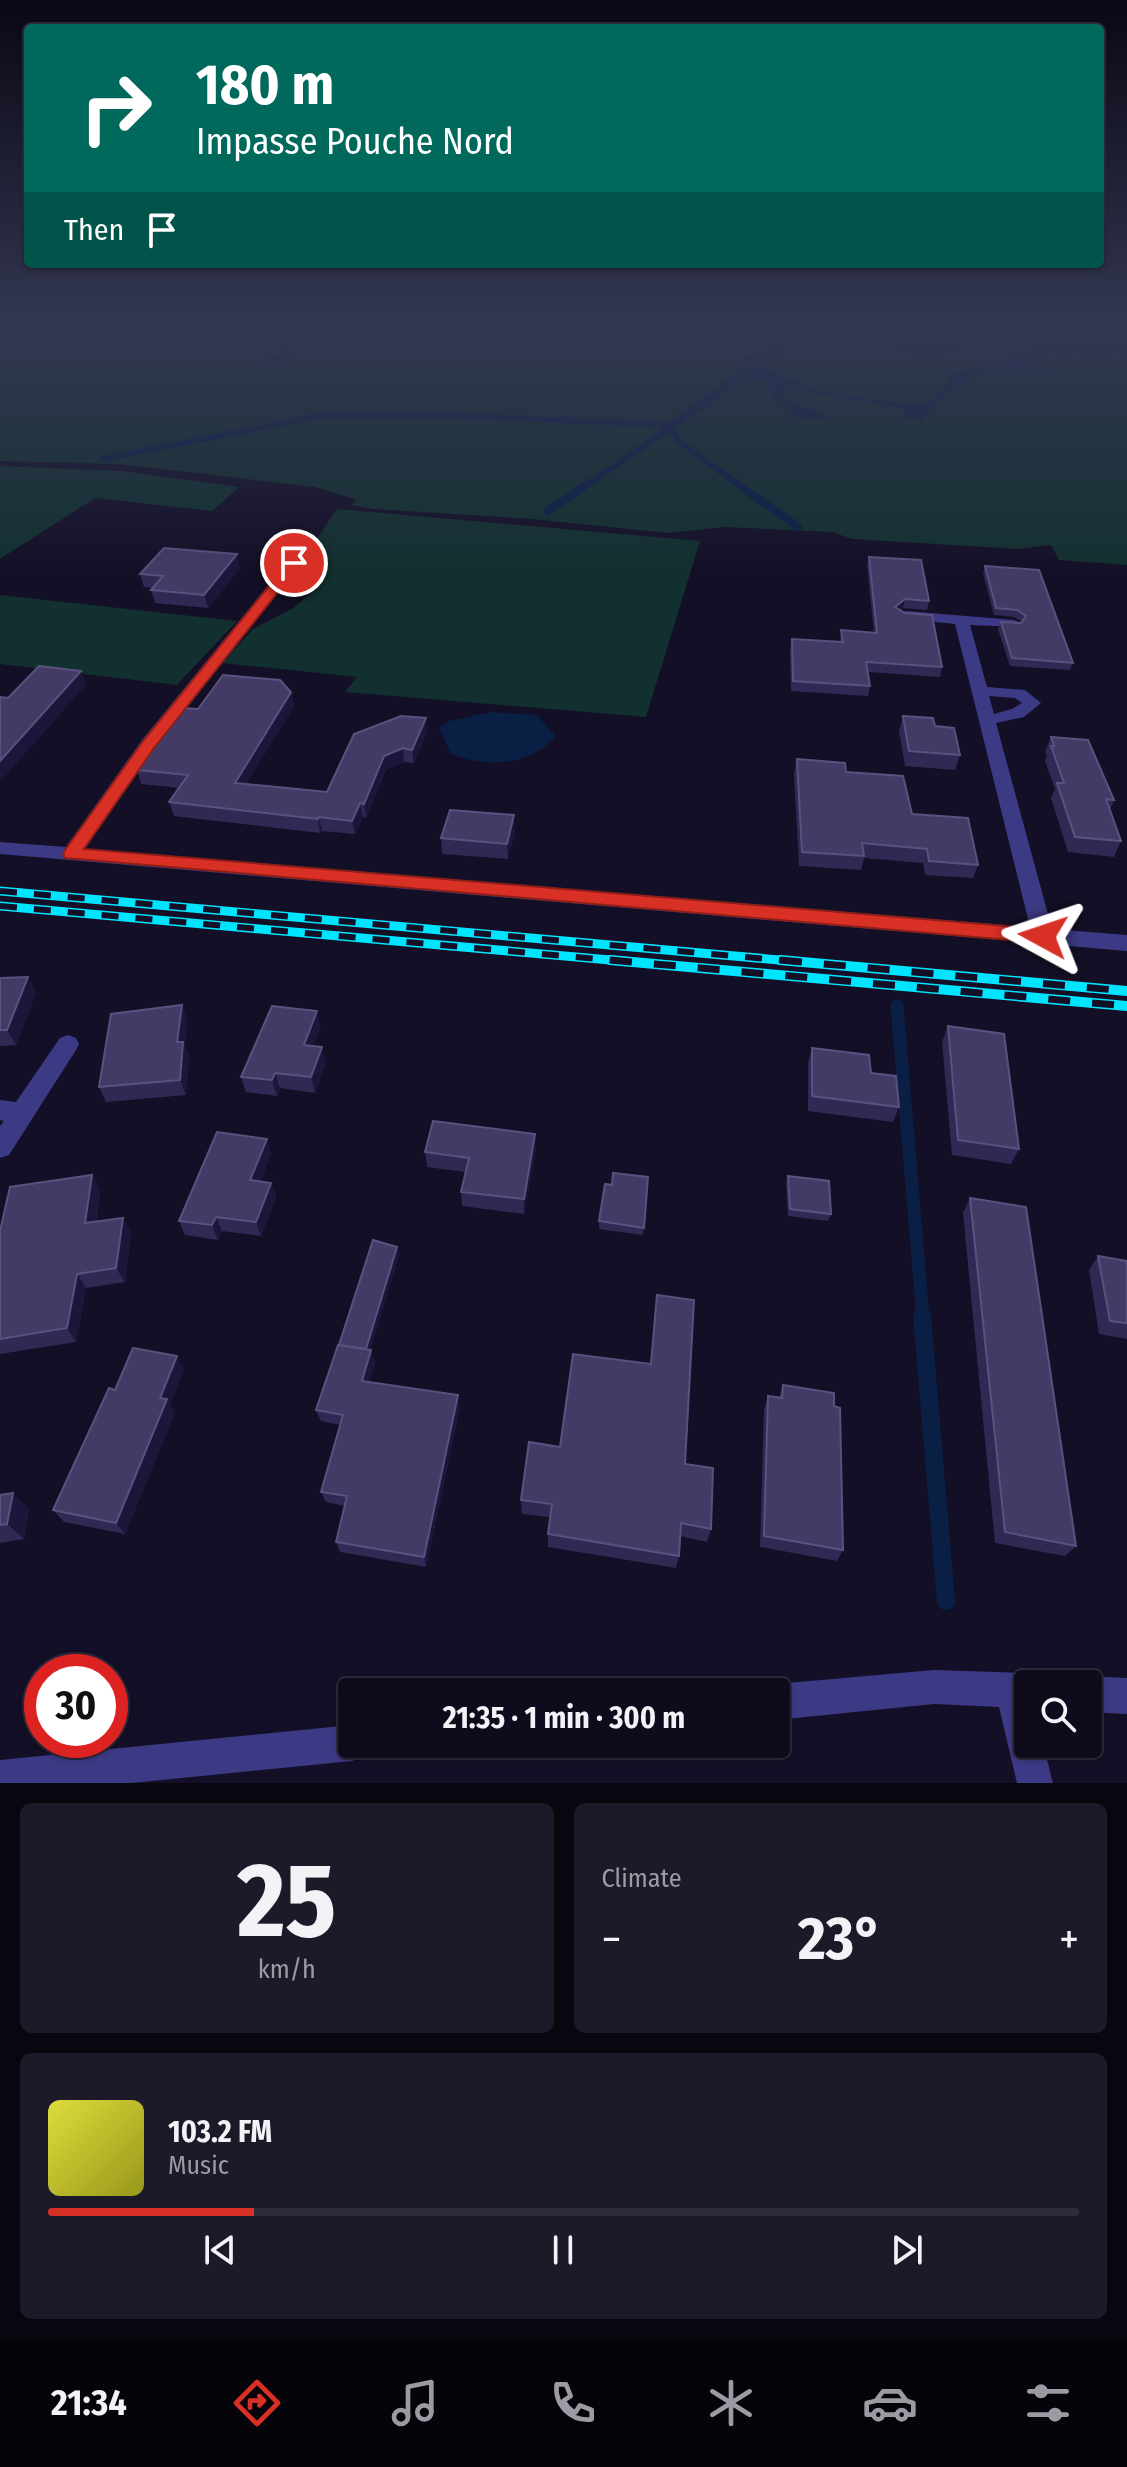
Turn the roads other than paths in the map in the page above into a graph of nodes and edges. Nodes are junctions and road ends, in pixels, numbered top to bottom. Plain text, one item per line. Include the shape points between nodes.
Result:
1 (294, 563) dead end
2 (903, 615) edge
3 (961, 619) junction
4 (1014, 624) edge
5 (978, 691) junction
6 (985, 721) junction
7 (0, 848) edge
8 (71, 854) junction
9 (1043, 936) junction
10 (1127, 943) edge
11 (68, 1044) dead end
12 (11, 1111) edge
13 (0, 1147) edge
14 (1014, 1690) edge
15 (1102, 1695) edge
16 (1127, 1696) edge
17 (790, 1701) edge
18 (338, 1744) edge
19 (1031, 1758) edge
20 (0, 1778) edge
21 (1035, 1783) edge

1 - 8 street via 148,744
2 - 3 street
3 - 4 street
3 - 5 street
5 - 6 street
5 - 6 street via 1019,693 1033,703 1018,713
6 - 9 street
7 - 8 street
8 - 9 street
9 - 10 street
11 - 12 street
12 - 13 street
14 - 17 street via 934,1687
15 - 16 street
18 - 20 street
19 - 21 street

